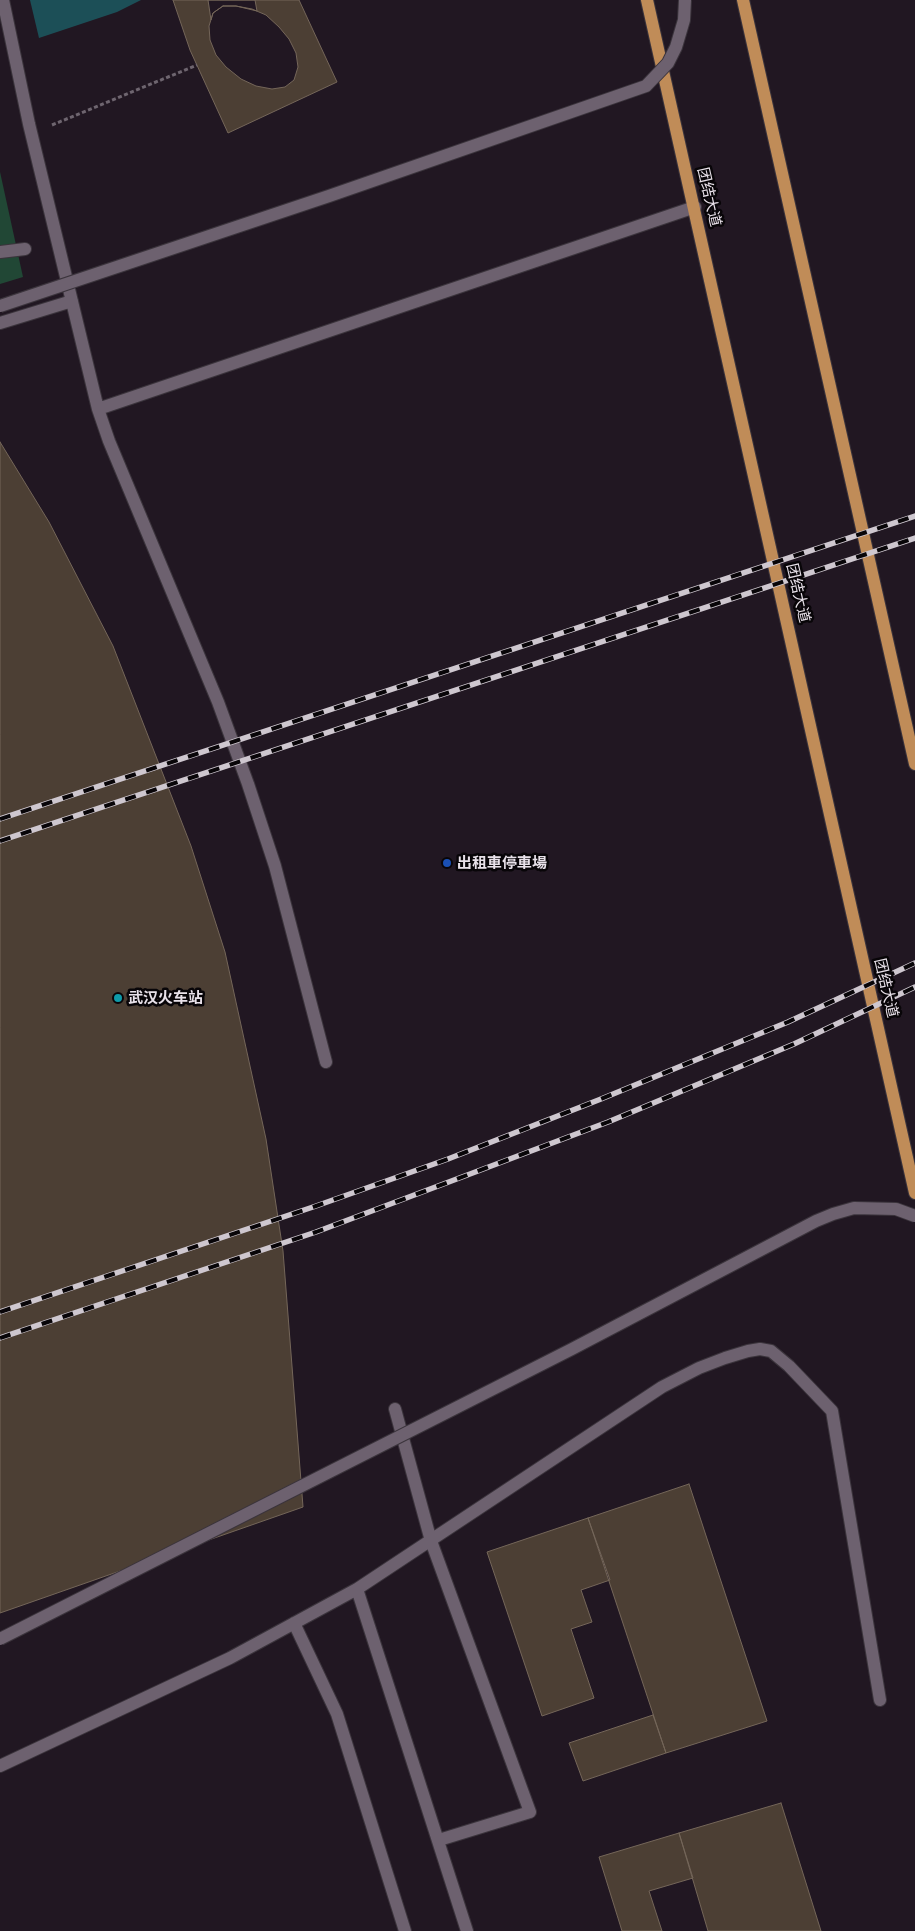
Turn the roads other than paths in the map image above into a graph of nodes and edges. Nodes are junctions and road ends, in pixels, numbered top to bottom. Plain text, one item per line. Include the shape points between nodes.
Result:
1 (3, 0) edge
2 (647, 0) edge
3 (685, 0) edge
4 (743, 0) edge
5 (695, 207) junction
6 (25, 249) dead end
7 (0, 252) edge
8 (72, 301) junction
9 (0, 306) edge
10 (0, 323) edge
11 (98, 409) junction
12 (915, 764) edge
13 (326, 1062) dead end
14 (915, 1192) edge
15 (915, 1216) edge
16 (395, 1408) dead end
17 (431, 1541) junction
18 (357, 1588) junction
19 (294, 1623) junction
20 (0, 1639) edge
21 (880, 1700) dead end
22 (0, 1766) edge
23 (439, 1840) junction
24 (405, 1931) edge
25 (467, 1931) edge

1 - 8 street
2 - 5 main road, 团结大道
3 - 9 street, bridge via 684,20 676,47 668,63 646,86
4 - 12 main road
5 - 11 street
5 - 14 main road, 团结大道
6 - 7 street
8 - 10 street
8 - 11 street
11 - 13 street via 218,702 248,784 277,875
15 - 20 street, bridge via 896,1209 854,1208 833,1214
16 - 17 street
17 - 18 street
17 - 21 street via 662,1387 725,1358 760,1349 771,1352 832,1411
17 - 23 street via 530,1812
18 - 19 street
18 - 23 street
19 - 22 street via 230,1658
19 - 24 street via 336,1714
23 - 25 street

